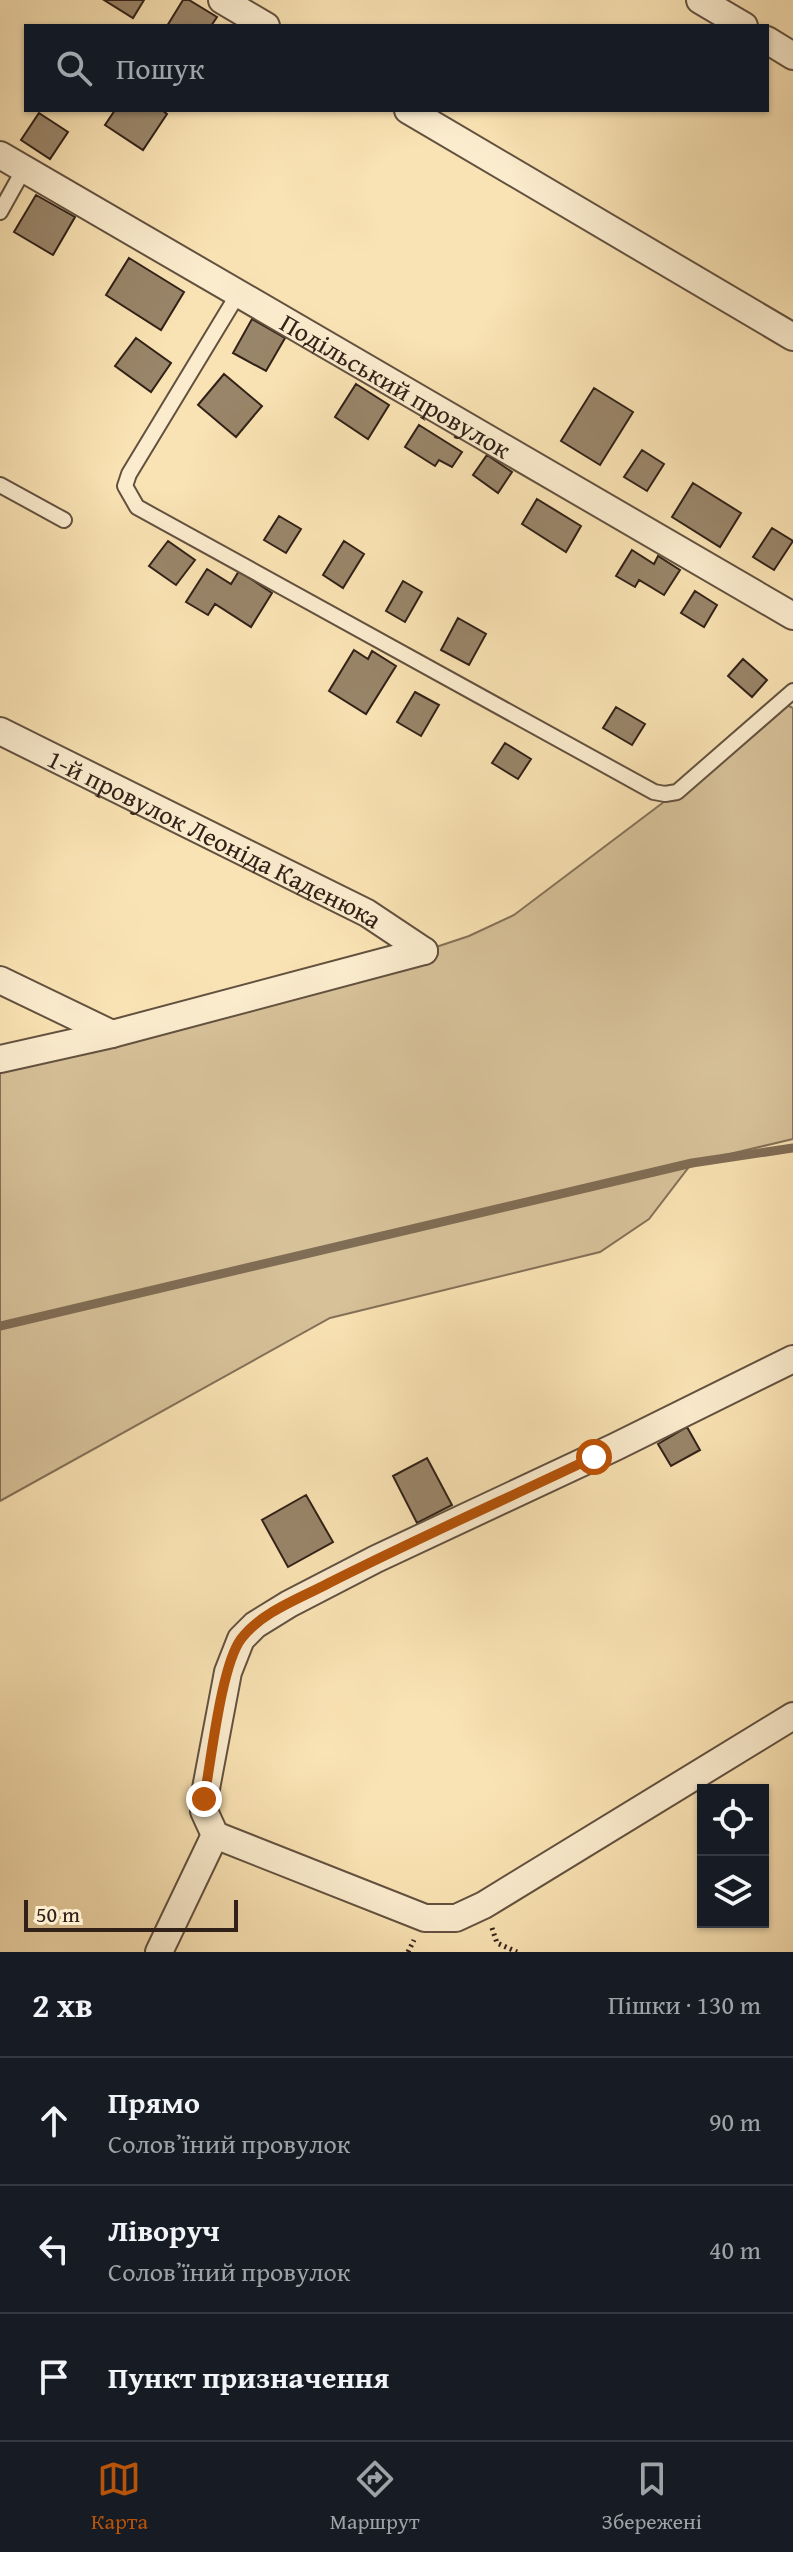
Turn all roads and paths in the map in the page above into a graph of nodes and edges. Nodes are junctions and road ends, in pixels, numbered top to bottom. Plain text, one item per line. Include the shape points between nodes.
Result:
1 (222, 0) edge
2 (700, 0) edge
3 (263, 24) edge
4 (741, 24) edge
5 (769, 41) edge
6 (793, 56) edge
7 (411, 112) edge
8 (0, 155) edge
9 (24, 169) junction
10 (0, 212) edge
11 (238, 294) junction
12 (793, 337) edge
13 (0, 485) edge
14 (64, 520) dead end
15 (793, 616) edge
16 (793, 691) edge
17 (0, 731) edge
18 (0, 980) edge
19 (112, 1034) junction
20 (0, 1059) edge
21 (793, 1359) edge
22 (793, 1716) edge
23 (215, 1835) junction
24 (159, 1952) edge

1 - 3 street
2 - 4 street
5 - 6 street
7 - 12 street
8 - 9 street, Подільський провулок
9 - 10 lane
9 - 11 street, Подільський провулок
11 - 15 street, Подільський провулок
11 - 16 lane via 129,474 125,486 137,507 654,792 677,792
13 - 14 lane
17 - 19 street, 1-й провулок Леоніда Каденюка via 367,913 424,951
18 - 19 street
19 - 20 street
21 - 23 street via 376,1559 255,1625 241,1639 228,1672 204,1799
22 - 23 street via 456,1918 425,1918
23 - 24 street

